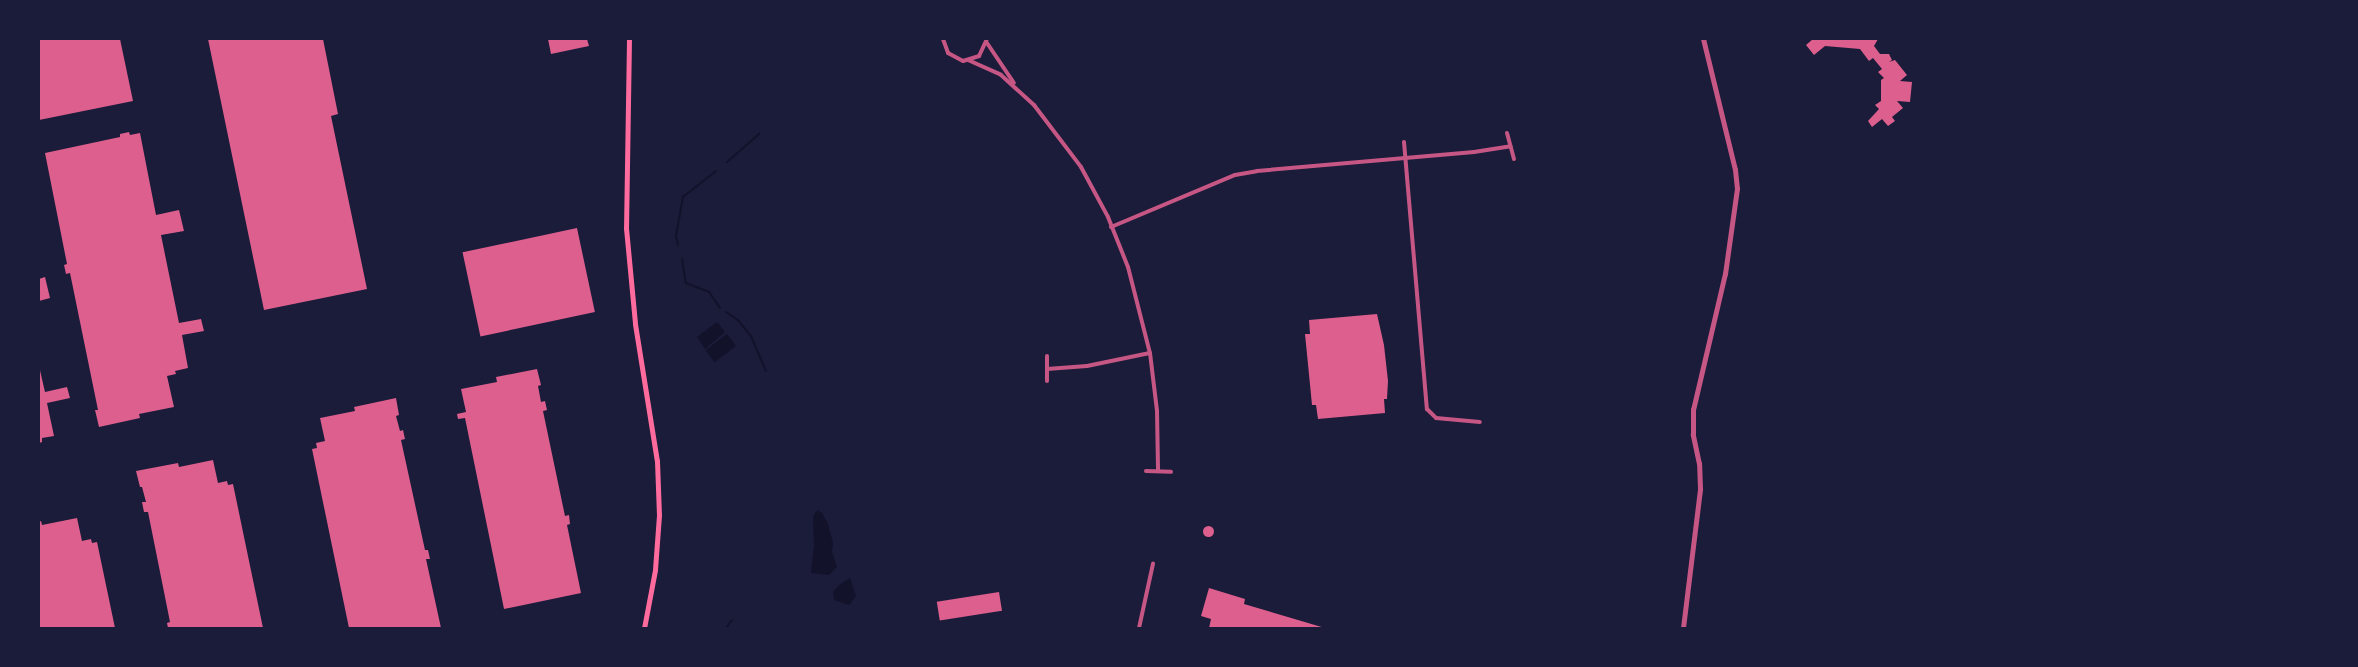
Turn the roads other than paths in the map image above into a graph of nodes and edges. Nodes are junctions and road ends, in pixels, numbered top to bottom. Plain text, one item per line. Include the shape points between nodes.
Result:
1 (628, 39) edge
2 (1702, 39) edge
3 (943, 40) edge
4 (987, 41) edge
5 (968, 60) junction
6 (1016, 86) junction
7 (1507, 133) dead end
8 (1404, 142) dead end
9 (1511, 146) junction
10 (1406, 158) junction
11 (1514, 159) dead end
12 (1111, 227) junction
13 (1150, 353) junction
14 (1047, 356) dead end
15 (1047, 369) junction
16 (1047, 381) dead end
17 (1480, 422) dead end
18 (1146, 471) dead end
19 (1158, 471) junction
20 (1171, 472) dead end
21 (1153, 564) dead end
22 (644, 628) edge
23 (1138, 628) edge
24 (1683, 628) edge

1 - 22 main road via 626,228 635,324 657,461 659,515 655,570
2 - 24 street via 1737,189 1729,253 1693,410 1700,489
3 - 5 street via 952,57
4 - 5 street via 979,56
4 - 6 street
5 - 6 street
6 - 12 street via 1046,118 1081,167
7 - 9 street
8 - 10 street
9 - 10 street
9 - 11 street
10 - 12 street via 1235,175
10 - 17 street via 1426,409 1436,418
12 - 13 street via 1128,267
13 - 15 street via 1087,366
13 - 19 street via 1157,411
14 - 15 street
15 - 16 street
18 - 19 street
19 - 20 street
21 - 23 street

